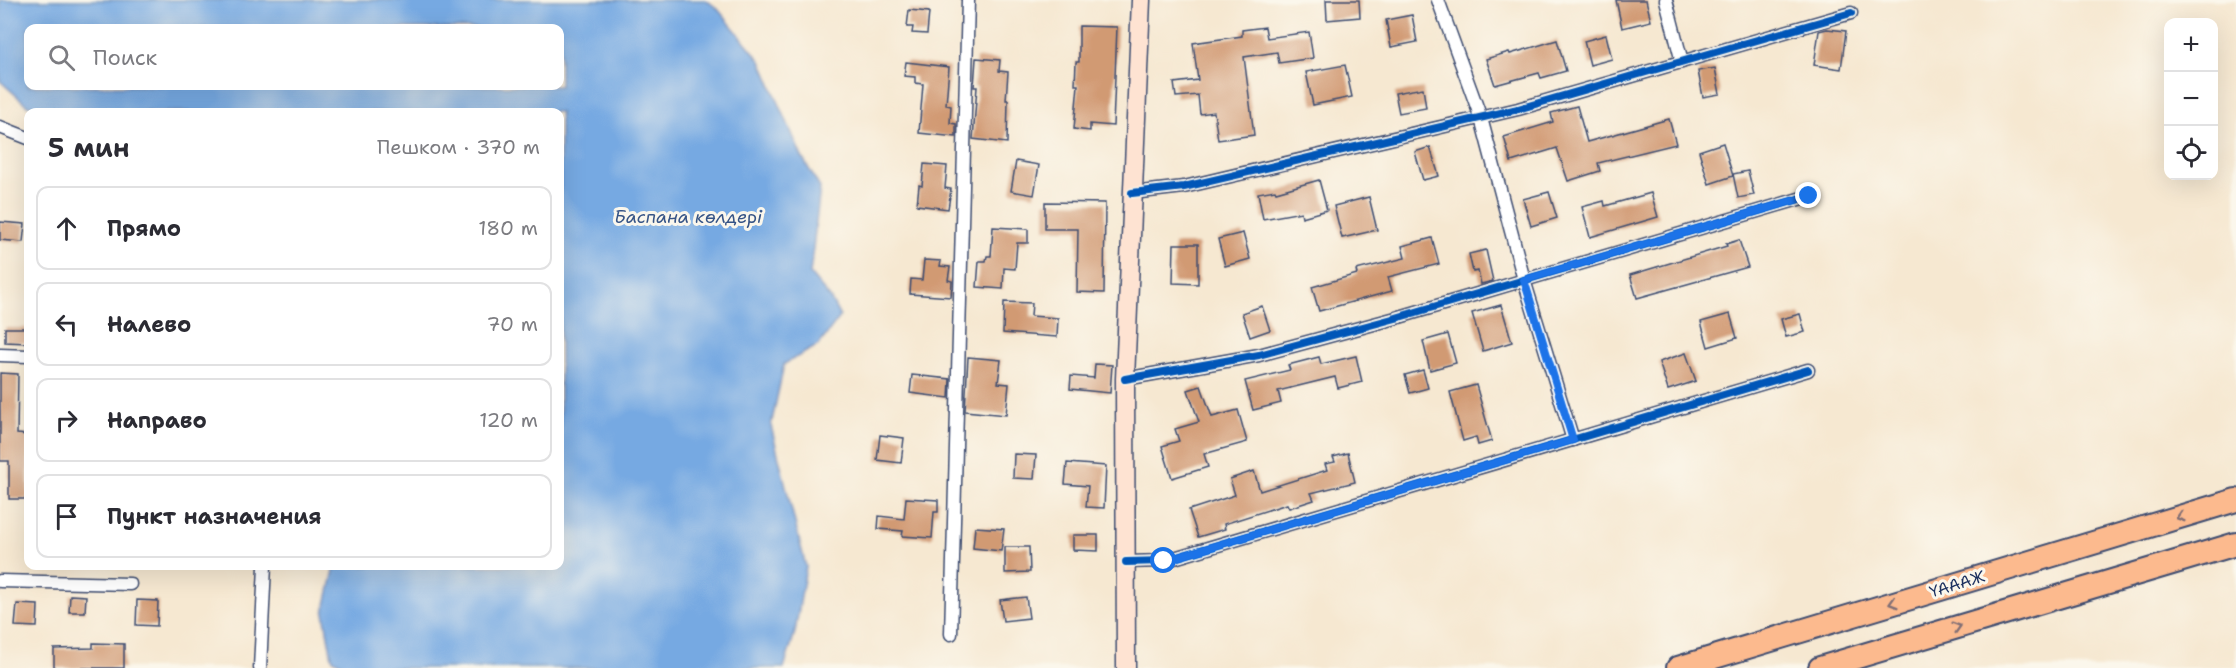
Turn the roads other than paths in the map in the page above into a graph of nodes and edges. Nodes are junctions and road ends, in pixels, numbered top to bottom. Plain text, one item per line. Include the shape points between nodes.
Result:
1 (968, 0) edge
2 (1141, 0) edge
3 (1438, 0) edge
4 (1666, 0) edge
5 (1851, 13) dead end
6 (1682, 62) junction
7 (1481, 118) junction
8 (0, 127) edge
9 (24, 136) edge
10 (1132, 193) junction
11 (1809, 196) dead end
12 (1524, 280) junction
13 (0, 355) edge
14 (24, 356) edge
15 (1808, 370) dead end
16 (1125, 380) junction
17 (1573, 440) junction
18 (2236, 500) edge
19 (2236, 544) edge
20 (1126, 562) junction
21 (265, 570) edge
22 (0, 581) edge
23 (130, 584) dead end
24 (951, 634) dead end
25 (260, 668) edge
26 (1126, 668) edge
27 (1678, 668) edge
28 (1820, 668) edge

1 - 24 street
2 - 10 main road
3 - 7 street
4 - 6 street
5 - 6 street
6 - 7 street
7 - 10 street via 1184,188
7 - 12 street
8 - 9 street
10 - 16 main road
11 - 12 street
12 - 16 street via 1259,355
12 - 17 street
13 - 14 street
15 - 17 street
16 - 20 main road
17 - 20 street via 1164,561
18 -> 27 highway, ҮАААЖ
28 -> 19 highway
20 - 26 main road
21 - 25 street
22 - 23 street

